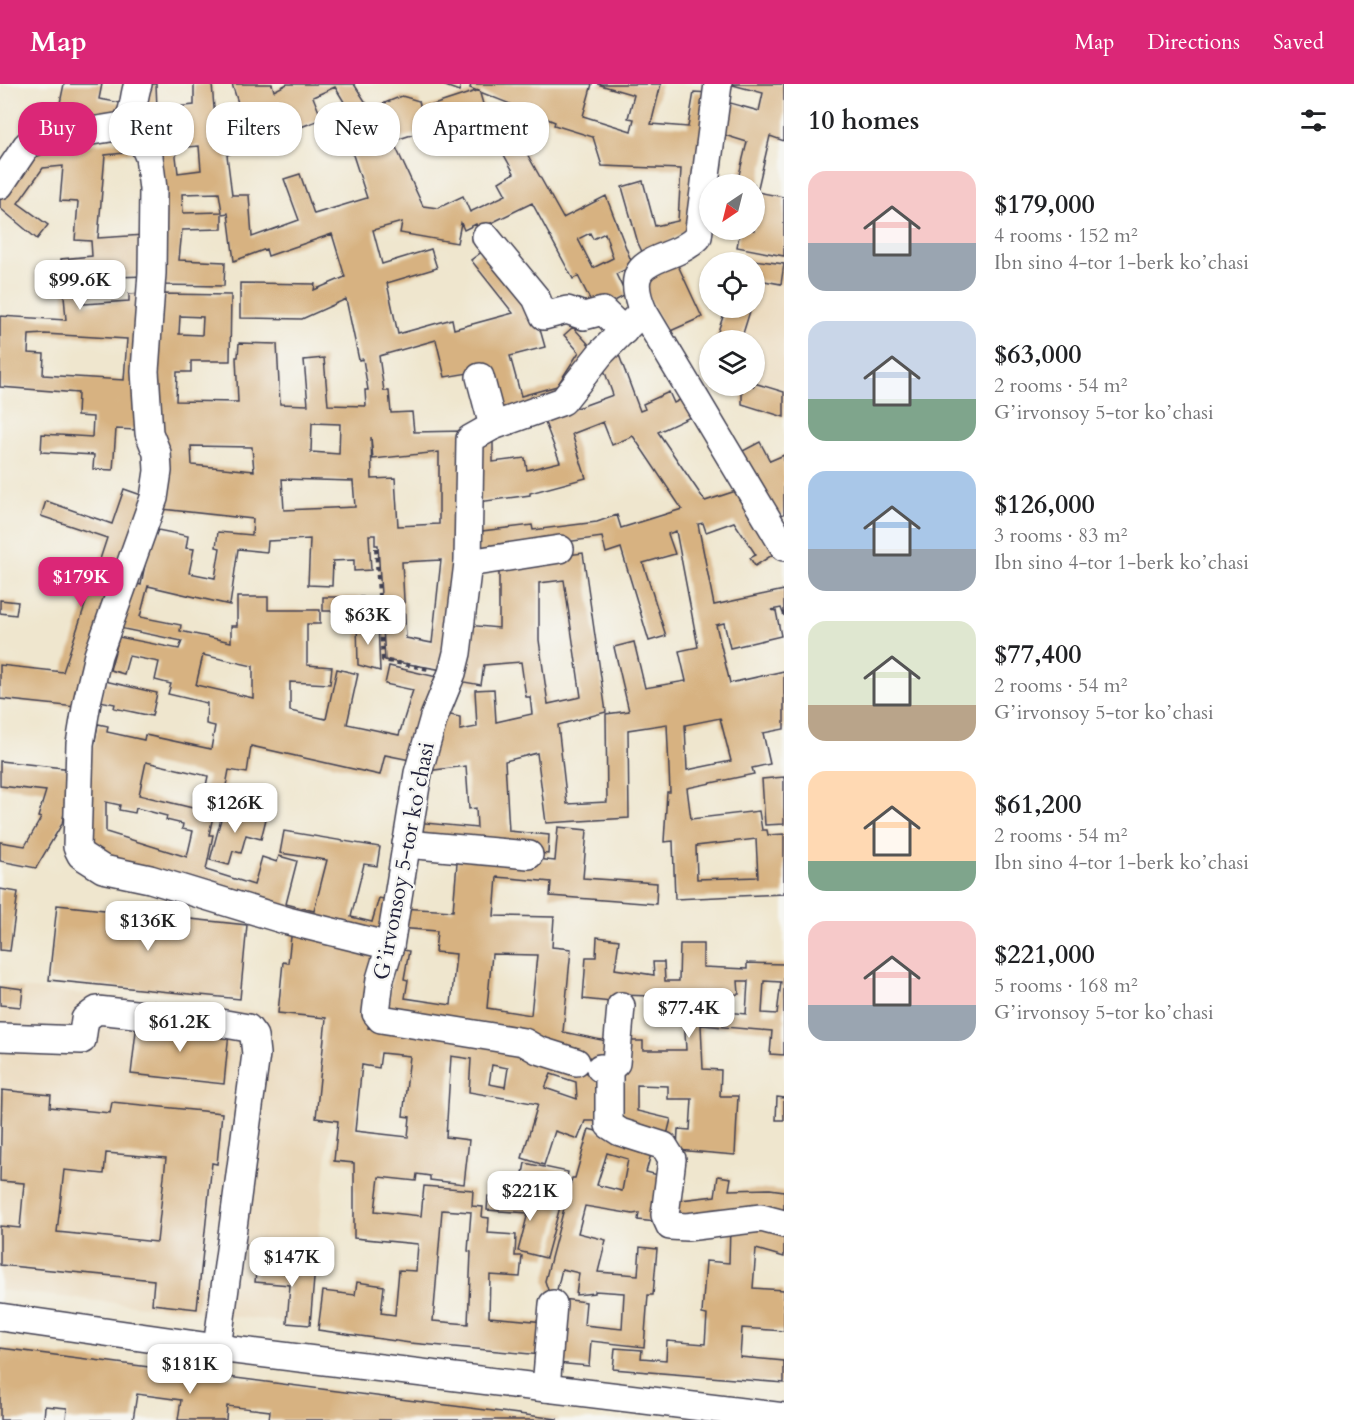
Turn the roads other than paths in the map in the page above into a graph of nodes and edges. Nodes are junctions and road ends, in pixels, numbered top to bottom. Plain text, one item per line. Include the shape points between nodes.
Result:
1 (718, 84) edge
2 (136, 96) edge
3 (0, 185) edge
4 (486, 237) dead end
5 (643, 310) junction
6 (624, 331) junction
7 (480, 377) dead end
8 (493, 426) junction
9 (784, 547) edge
10 (560, 549) dead end
11 (468, 563) junction
12 (406, 844) junction
13 (529, 855) dead end
14 (390, 946) junction
15 (621, 1006) dead end
16 (0, 1037) edge
17 (595, 1066) junction
18 (784, 1224) edge
19 (553, 1304) dead end
20 (0, 1317) edge
21 (216, 1348) junction
22 (546, 1388) junction
23 (784, 1417) edge

1 - 5 street via 702,228 692,243 659,257 637,276 634,291
2 - 3 street via 129,120 122,126 27,145
2 - 14 street via 138,132 149,157 153,189 145,371 149,433 157,453 158,471 154,498 98,655 87,702 80,744 77,847 89,863 103,869
4 - 6 street via 536,298 544,316 567,310 584,316 603,311
5 - 6 street, Gʼirvonsoy 5-tor koʼchasi
5 - 9 street
6 - 8 street, Gʼirvonsoy 5-tor koʼchasi via 563,401
7 - 8 street
8 - 11 street, Gʼirvonsoy 5-tor koʼchasi via 473,436 469,443
10 - 11 street
11 - 12 street, Gʼirvonsoy 5-tor koʼchasi via 452,673 418,773
12 - 13 street
12 - 14 street, Gʼirvonsoy 5-tor koʼchasi
14 - 17 street, Gʼirvonsoy 5-tor koʼchasi via 380,979 378,1018 524,1042 538,1050
15 - 17 street via 616,1063
16 - 21 street via 82,1040 85,1019 97,1010 220,1023 248,1028 254,1036 256,1054
17 - 18 street via 609,1125 669,1151 672,1159 665,1215 670,1226 760,1218
19 - 22 street
20 - 21 street
21 - 22 street
22 - 23 street

